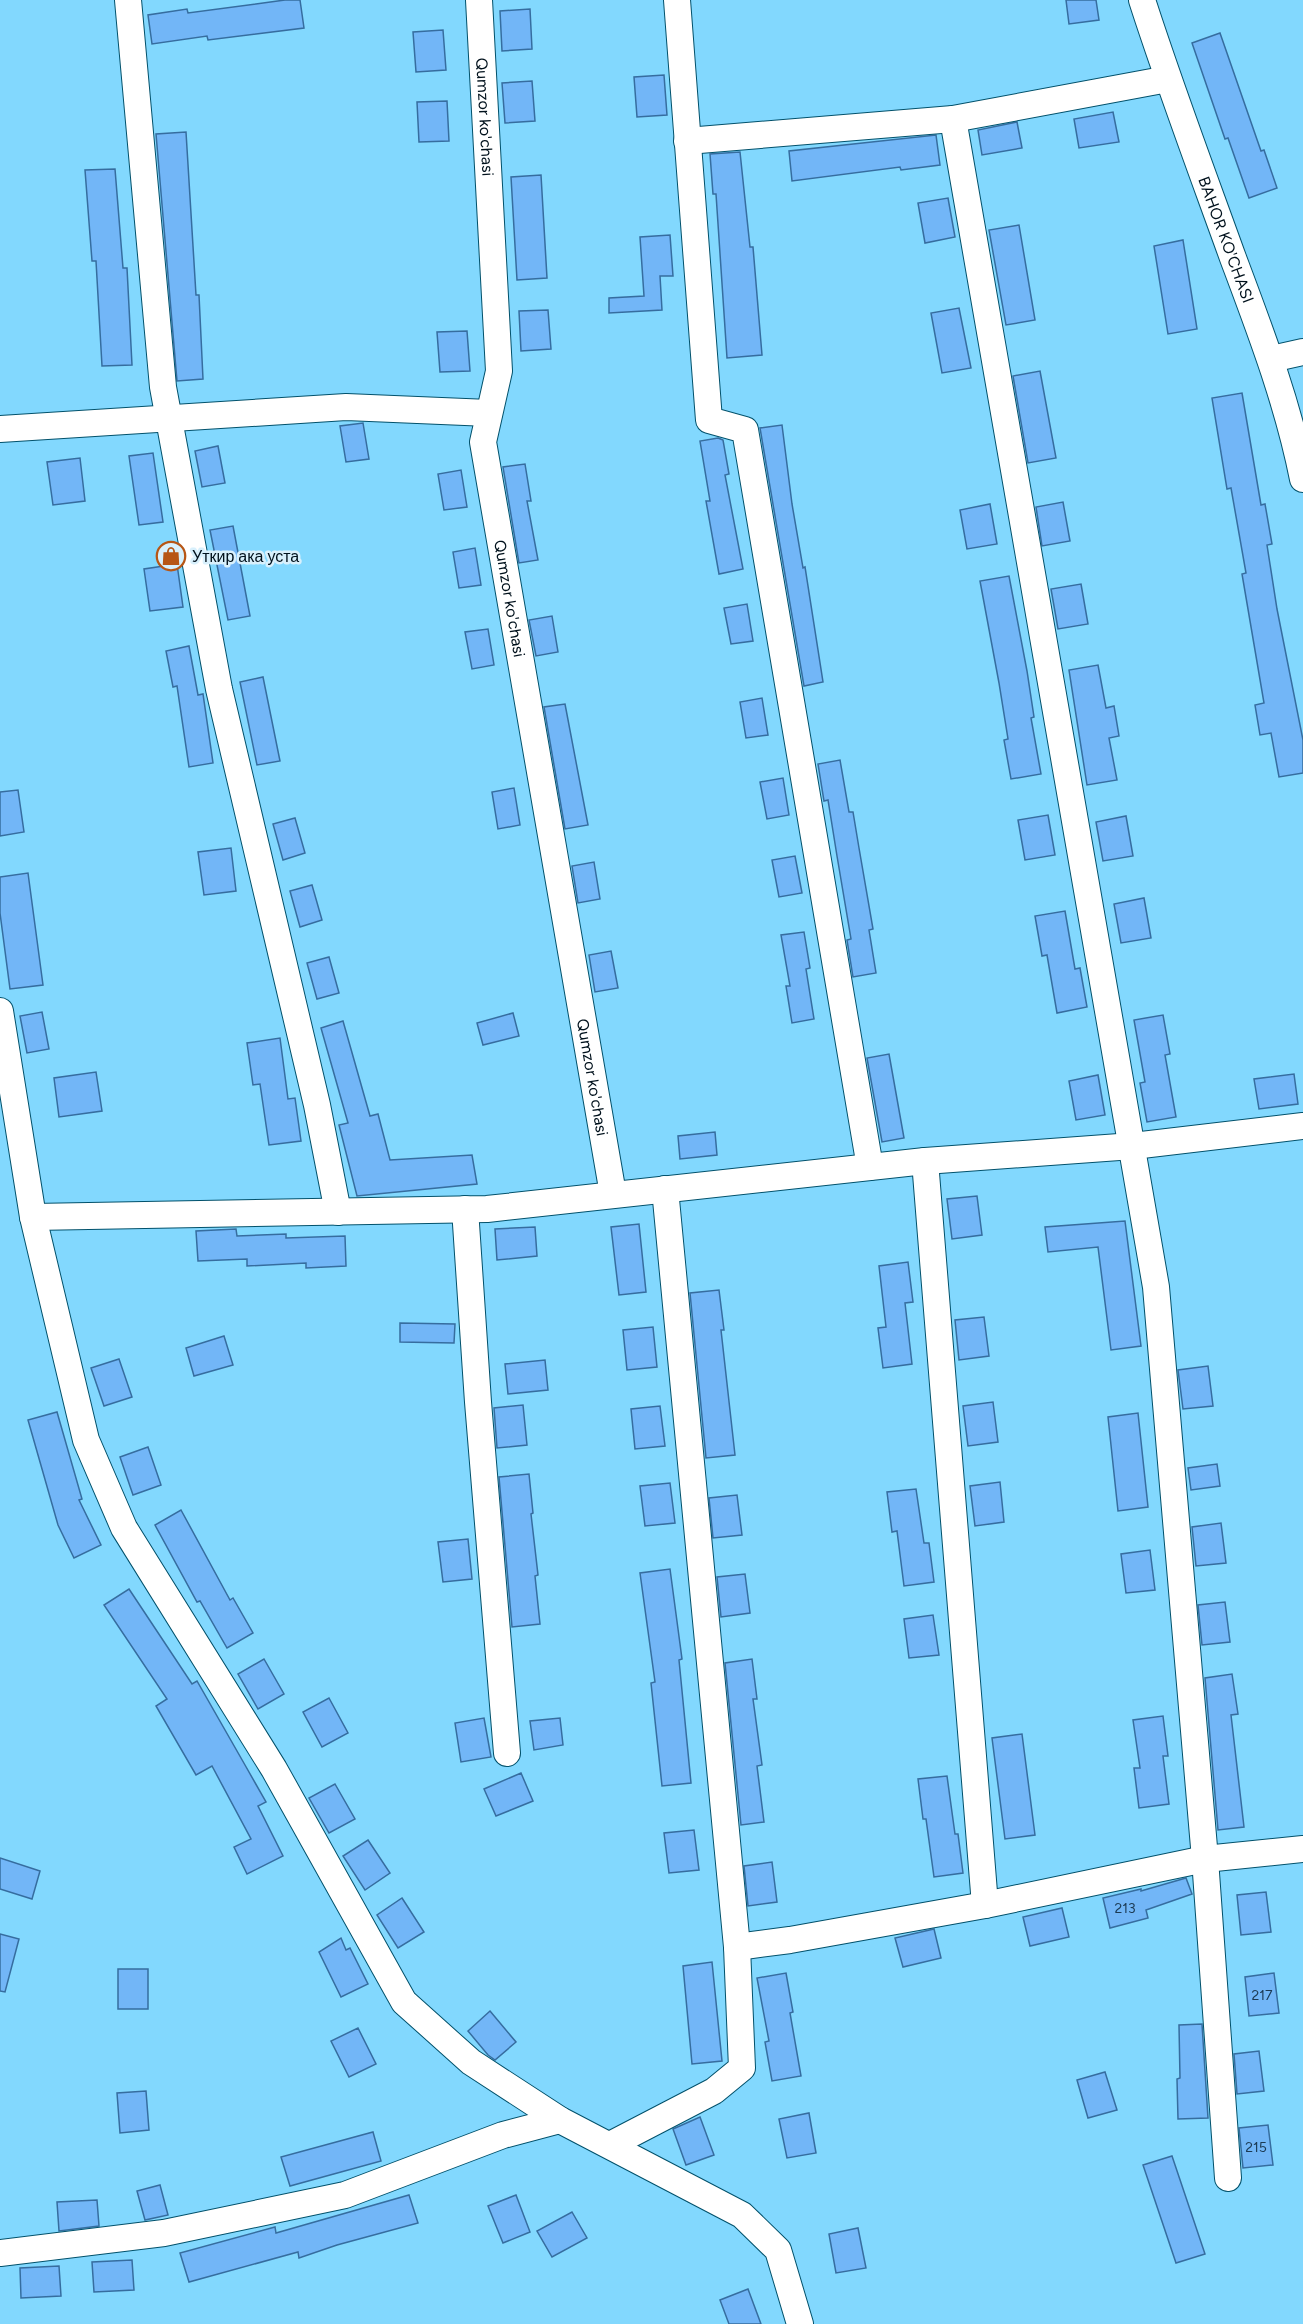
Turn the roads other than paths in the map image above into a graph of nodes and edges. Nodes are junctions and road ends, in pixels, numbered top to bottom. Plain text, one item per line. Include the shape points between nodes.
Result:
1 (128, 0) edge
2 (479, 0) edge
3 (677, 0) edge
4 (1142, 0) edge
5 (1168, 79) junction
6 (953, 119) junction
7 (687, 141) junction
8 (1303, 352) edge
9 (1271, 359) junction
10 (489, 413) junction
11 (169, 418) junction
12 (0, 429) edge
13 (1303, 479) edge
14 (0, 1011) edge
15 (1303, 1126) edge
16 (1133, 1146) junction
17 (925, 1161) junction
18 (870, 1167) junction
19 (665, 1189) junction
20 (613, 1194) junction
21 (465, 1209) junction
22 (338, 1212) junction
23 (33, 1217) junction
24 (507, 1753) dead end
25 (1303, 1849) edge
26 (1205, 1859) junction
27 (985, 1905) junction
28 (737, 1947) junction
29 (560, 2120) junction
30 (610, 2145) junction
31 (1228, 2178) dead end
32 (0, 2253) edge
33 (800, 2324) edge

1 - 11 street
2 - 10 street, Qumzor ko'chasi via 499,371
3 - 7 street
4 - 5 street, BAHOR KO'CHASI
5 - 6 street
5 - 9 street, BAHOR KO'CHASI
6 - 7 street
6 - 16 street
7 - 18 street via 709,420 745,430
8 - 9 street
9 - 13 street, BAHOR KO'CHASI
10 - 11 street via 346,407
10 - 20 street, Qumzor ko'chasi via 483,442
11 - 12 street
11 - 22 street via 219,689 317,1105
14 - 23 street
15 - 16 street
16 - 17 street
16 - 26 street via 1156,1287
17 - 18 street
17 - 27 street
18 - 19 street
19 - 20 street
19 - 28 street
20 - 21 street
21 - 22 street
21 - 24 street
22 - 23 street
23 - 29 street via 86,1440 124,1528 274,1769 404,2002 471,2062
25 - 26 street
26 - 27 street
26 - 31 street
27 - 28 street
28 - 30 street via 742,2068 714,2091
29 - 30 street
29 - 32 street via 503,2134 345,2195 164,2234
30 - 33 street via 742,2215 778,2250

